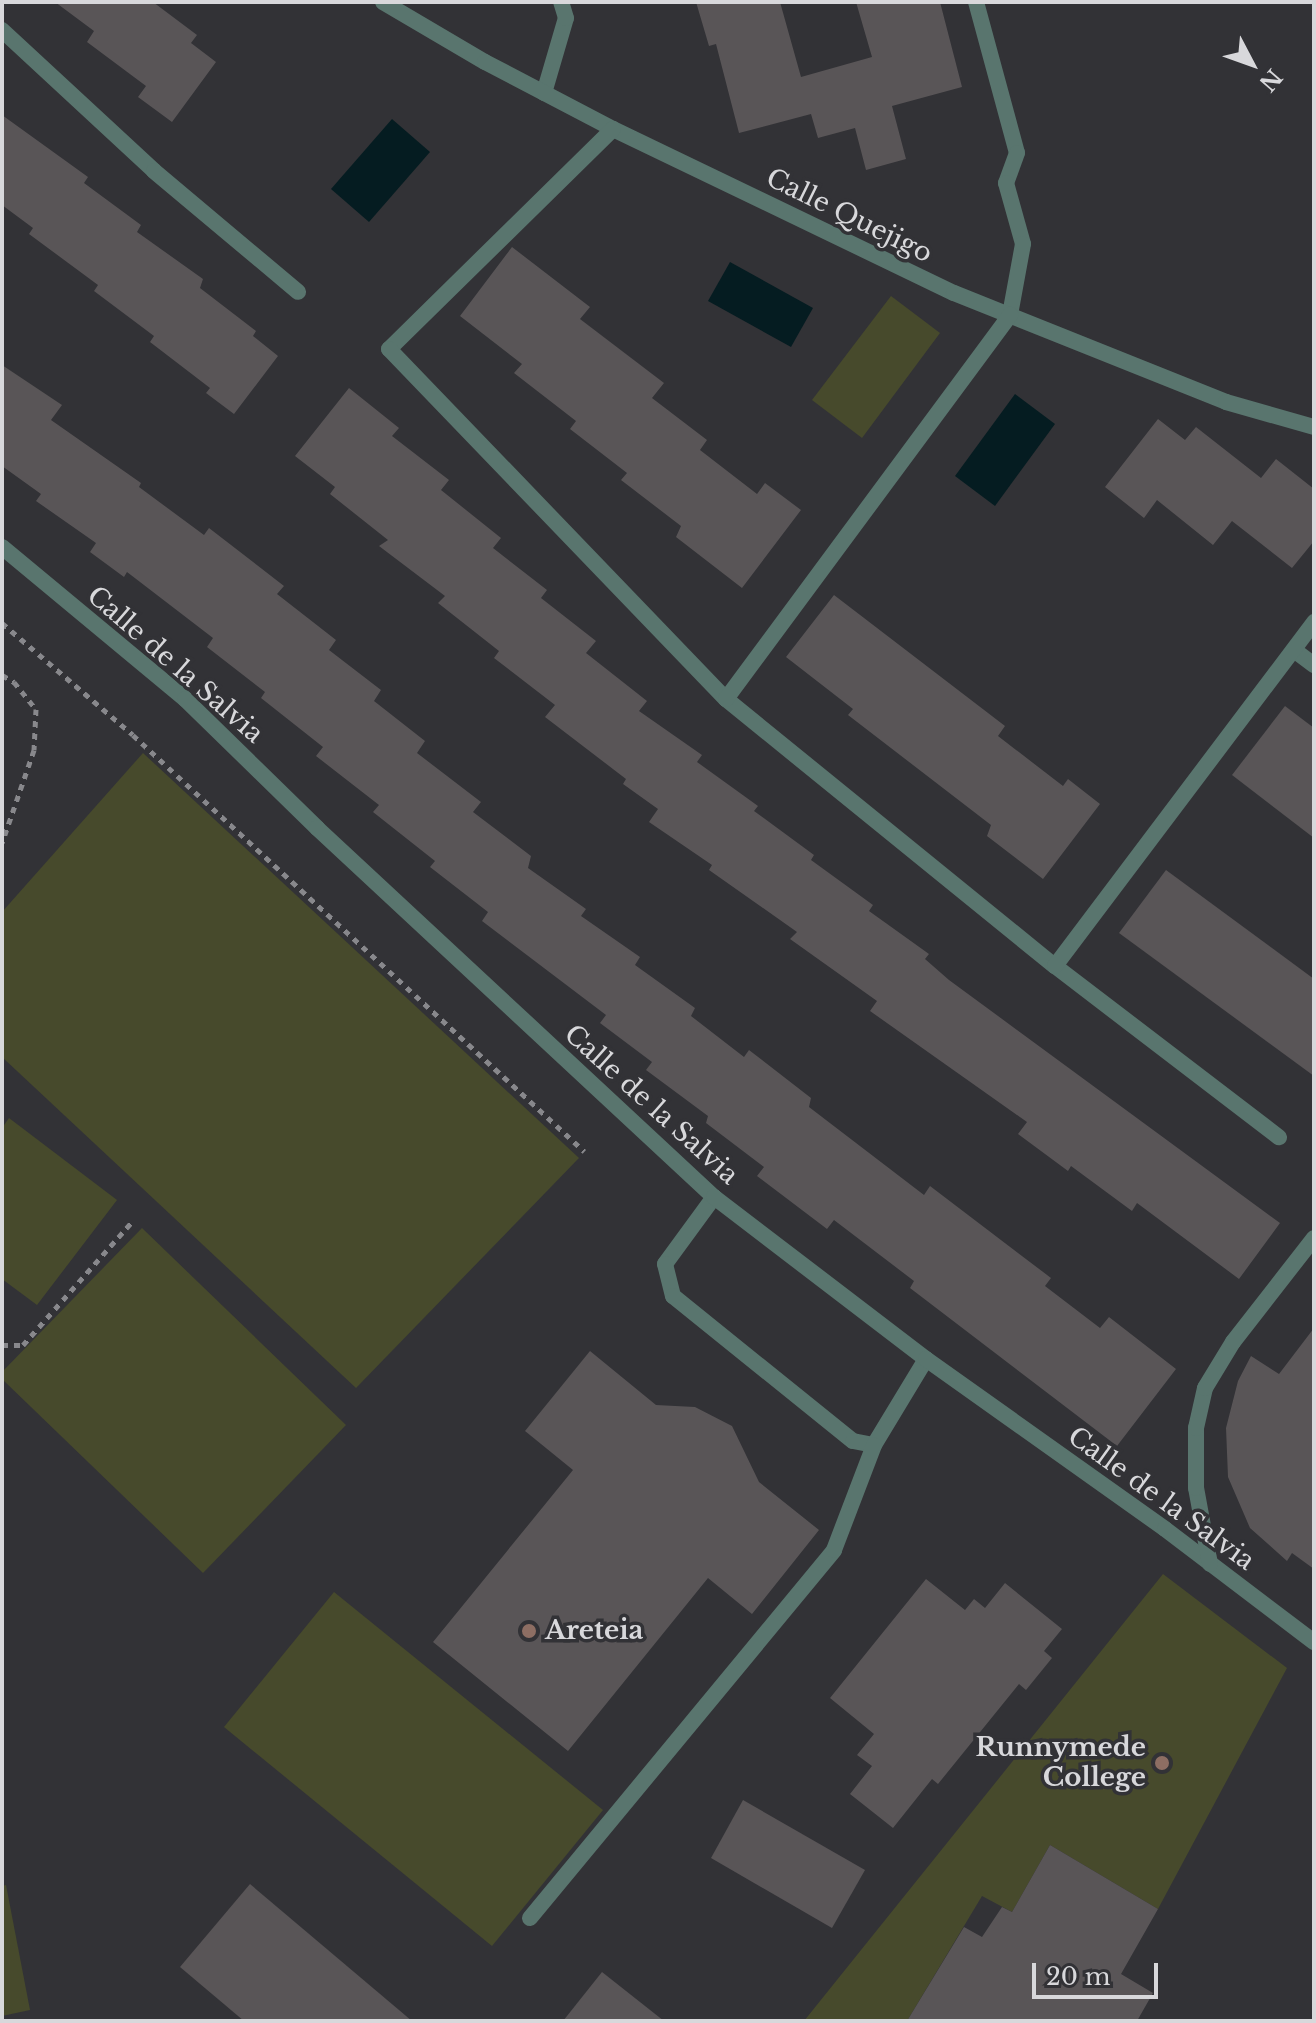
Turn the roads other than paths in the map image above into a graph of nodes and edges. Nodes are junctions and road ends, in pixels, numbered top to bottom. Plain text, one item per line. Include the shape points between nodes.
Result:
1 (383, 2) edge
2 (561, 2) edge
3 (976, 2) edge
4 (2, 30) edge
5 (544, 93) junction
6 (613, 129) junction
7 (298, 292) dead end
8 (1010, 315) junction
9 (1314, 427) edge
10 (2, 547) edge
11 (1314, 622) edge
12 (1294, 650) junction
13 (1314, 665) edge
14 (726, 699) junction
15 (1055, 966) junction
16 (1279, 1137) dead end
17 (714, 1197) junction
18 (1314, 1238) edge
19 (926, 1359) junction
20 (874, 1445) junction
21 (1210, 1564) junction
22 (1314, 1642) edge
23 (530, 1918) dead end

1 - 5 street, Calle Quejigo
2 - 5 street via 566,18
3 - 8 street via 1017,153 1006,183 1023,244
4 - 7 street via 154,171
5 - 6 street, Calle Quejigo
6 - 8 street, Calle Quejigo
6 - 14 street via 389,349
8 - 9 street, Calle Quejigo via 1226,402
8 - 14 street
10 - 17 street, Calle de la Salvia via 185,699
11 - 12 street
12 - 13 street
12 - 15 street
14 - 15 street
15 - 16 street
17 - 19 street, Calle de la Salvia
17 - 20 street via 665,1264 673,1296 853,1441
18 - 21 street via 1233,1342 1205,1388 1196,1428 1196,1488
19 - 20 street
19 - 21 street, Calle de la Salvia
20 - 23 street via 834,1550
21 - 22 street, Calle de la Salvia

